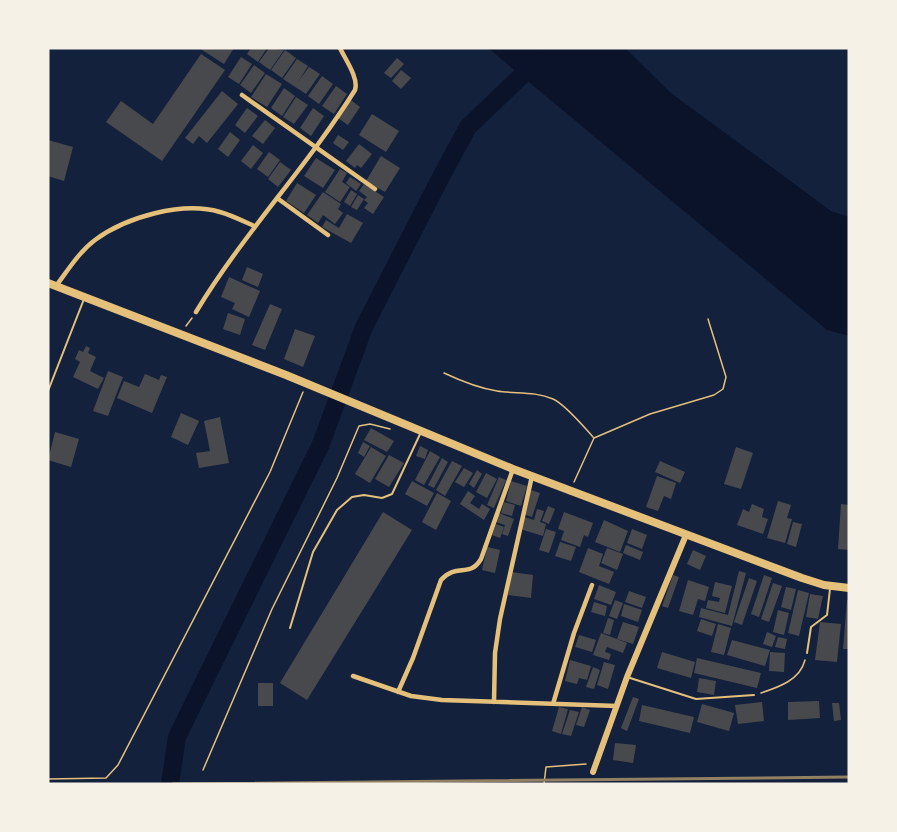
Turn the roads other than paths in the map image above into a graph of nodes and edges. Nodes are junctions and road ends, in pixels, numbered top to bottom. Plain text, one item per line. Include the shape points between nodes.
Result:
1 (340, 48) edge
2 (242, 95) dead end
3 (314, 147) junction
4 (375, 189) dead end
5 (277, 198) junction
6 (254, 226) junction
7 (328, 235) dead end
8 (52, 285) edge
9 (84, 299) junction
10 (196, 312) road end
11 (48, 391) edge
12 (421, 432) junction
13 (513, 469) junction
14 (532, 476) junction
15 (686, 535) junction
16 (592, 585) dead end
17 (830, 585) junction
18 (849, 588) edge
19 (290, 628) dead end
20 (807, 653) road end
21 (353, 676) dead end
22 (627, 677) junction
23 (398, 692) junction
24 (754, 695) road end
25 (494, 702) junction
26 (554, 704) junction
27 (617, 706) junction
28 (592, 772) dead end

1 - 3 street via 357,85
2 - 3 street
3 - 4 street
3 - 5 street
5 - 6 street
5 - 7 street
6 - 8 street via 206,210 182,208 154,214 96,240
6 - 10 street
8 - 9 highway
9 - 11 lane
9 - 12 highway via 181,334
12 - 13 highway
12 - 19 lane via 392,494 382,498 352,497 337,510 312,552
13 - 14 highway
13 - 23 street via 477,566 453,570 441,579
14 - 15 highway
14 - 25 street via 500,619
15 - 17 highway
15 - 22 main road
16 - 26 street
17 - 18 highway
17 - 20 lane via 827,615 811,627
21 - 23 street
22 - 24 lane via 696,699
22 - 27 main road
23 - 25 street via 442,700
25 - 26 street
26 - 27 street
27 - 28 main road

